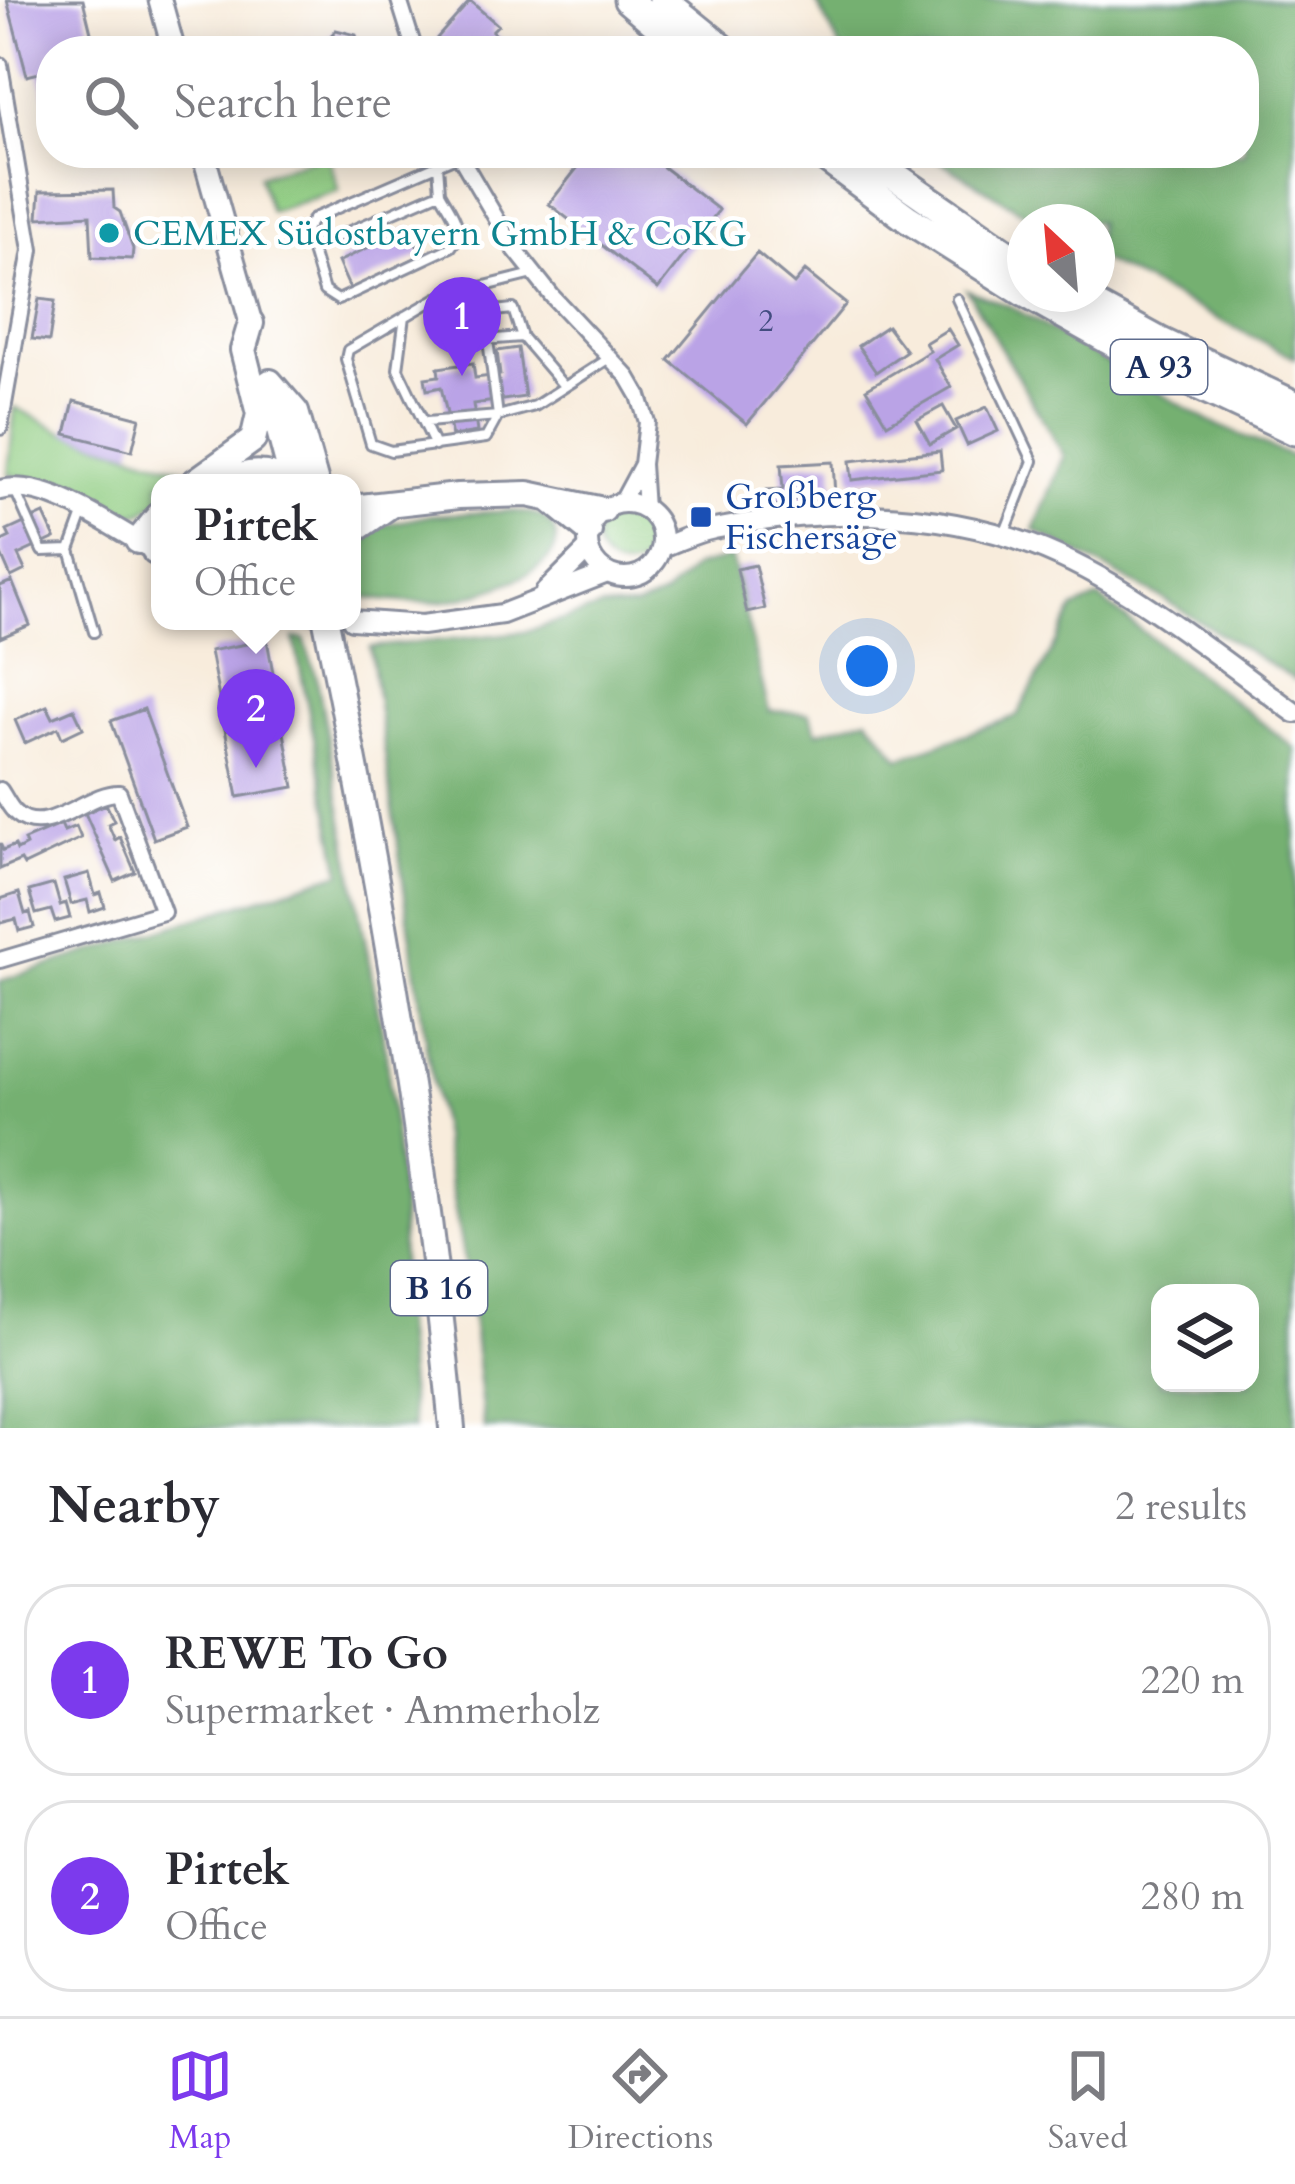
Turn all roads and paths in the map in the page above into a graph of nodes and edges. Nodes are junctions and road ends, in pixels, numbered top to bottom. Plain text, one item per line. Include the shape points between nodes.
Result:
1 (160, 0) edge
2 (399, 0) edge
3 (628, 0) edge
4 (663, 0) edge
5 (170, 36) edge
6 (410, 36) edge
7 (670, 36) edge
8 (708, 36) edge
9 (0, 65) edge
10 (207, 168) edge
11 (429, 168) edge
12 (438, 168) edge
13 (467, 168) edge
14 (839, 168) edge
15 (884, 168) edge
16 (440, 192) junction
17 (311, 248) junction
18 (1007, 254) edge
19 (534, 273) junction
20 (1007, 282) edge
21 (957, 299) dead end
22 (1058, 312) edge
23 (1105, 312) edge
24 (405, 316) junction
25 (251, 323) junction
26 (522, 337) junction
27 (488, 340) junction
28 (611, 357) junction
29 (265, 375) junction
30 (563, 386) junction
31 (1295, 405) edge
32 (498, 416) junction
33 (427, 422) junction
34 (0, 427) edge
35 (1295, 431) edge
36 (434, 446) junction
37 (642, 464) junction
38 (206, 474) edge
39 (288, 474) edge
40 (313, 474) edge
41 (7, 489) edge
42 (390, 506) junction
43 (85, 508) junction
44 (361, 508) edge
45 (650, 513) junction
46 (600, 523) junction
47 (361, 526) edge
48 (710, 530) junction
49 (1003, 536) junction
50 (151, 547) edge
51 (662, 547) junction
52 (70, 550) junction
53 (607, 573) junction
54 (537, 600) junction
55 (361, 621) edge
56 (329, 630) edge
57 (94, 632) dead end
58 (1295, 713) edge
59 (0, 790) edge
60 (0, 960) edge
61 (452, 1428) edge

1 - 5 main road
2 - 6 street
3 - 7 highway
4 - 8 highway
9 - 34 street via 31,250
10 - 25 main road
11 - 17 lane via 314,218 305,230
12 - 16 lane
13 - 19 street
14 - 20 highway, A 93
15 - 18 highway
16 - 17 lane
16 - 17 lane via 459,227 451,247 338,300 324,291
19 - 24 lane via 437,298
19 - 28 street
21 - 49 lane via 1033,461
22 - 35 highway, A 93
23 - 31 highway, A 93
24 - 33 lane via 398,369
24 - 36 lane via 355,343 346,359 371,444 391,451
25 - 29 highway
25 - 38 highway via 244,350 259,414 253,440
26 - 27 lane
26 - 27 lane via 517,314 507,308 449,323 457,342
26 - 30 lane
27 - 32 lane
28 - 30 lane
28 - 37 street via 647,422
29 - 39 highway
29 - 40 highway via 296,412
30 - 32 lane via 536,406
32 - 33 lane
32 - 36 lane via 486,438
33 - 36 lane
37 - 45 street
37 - 46 street
41 - 43 street
41 - 52 lane via 42,551
42 - 44 highway
42 - 46 highway via 545,495
42 - 47 highway
43 - 50 street
43 - 52 lane
45 - 46 street
45 - 48 street
45 - 51 street
46 - 53 street
46 - 54 street
48 - 49 street via 869,515
48 - 51 street
49 - 58 street via 1128,594
51 - 53 street via 641,574
52 - 57 lane
53 - 54 street
54 - 55 street via 422,626
56 - 61 highway, B 16 via 422,1148
59 - 60 street via 17,815 34,821 118,793 163,912

